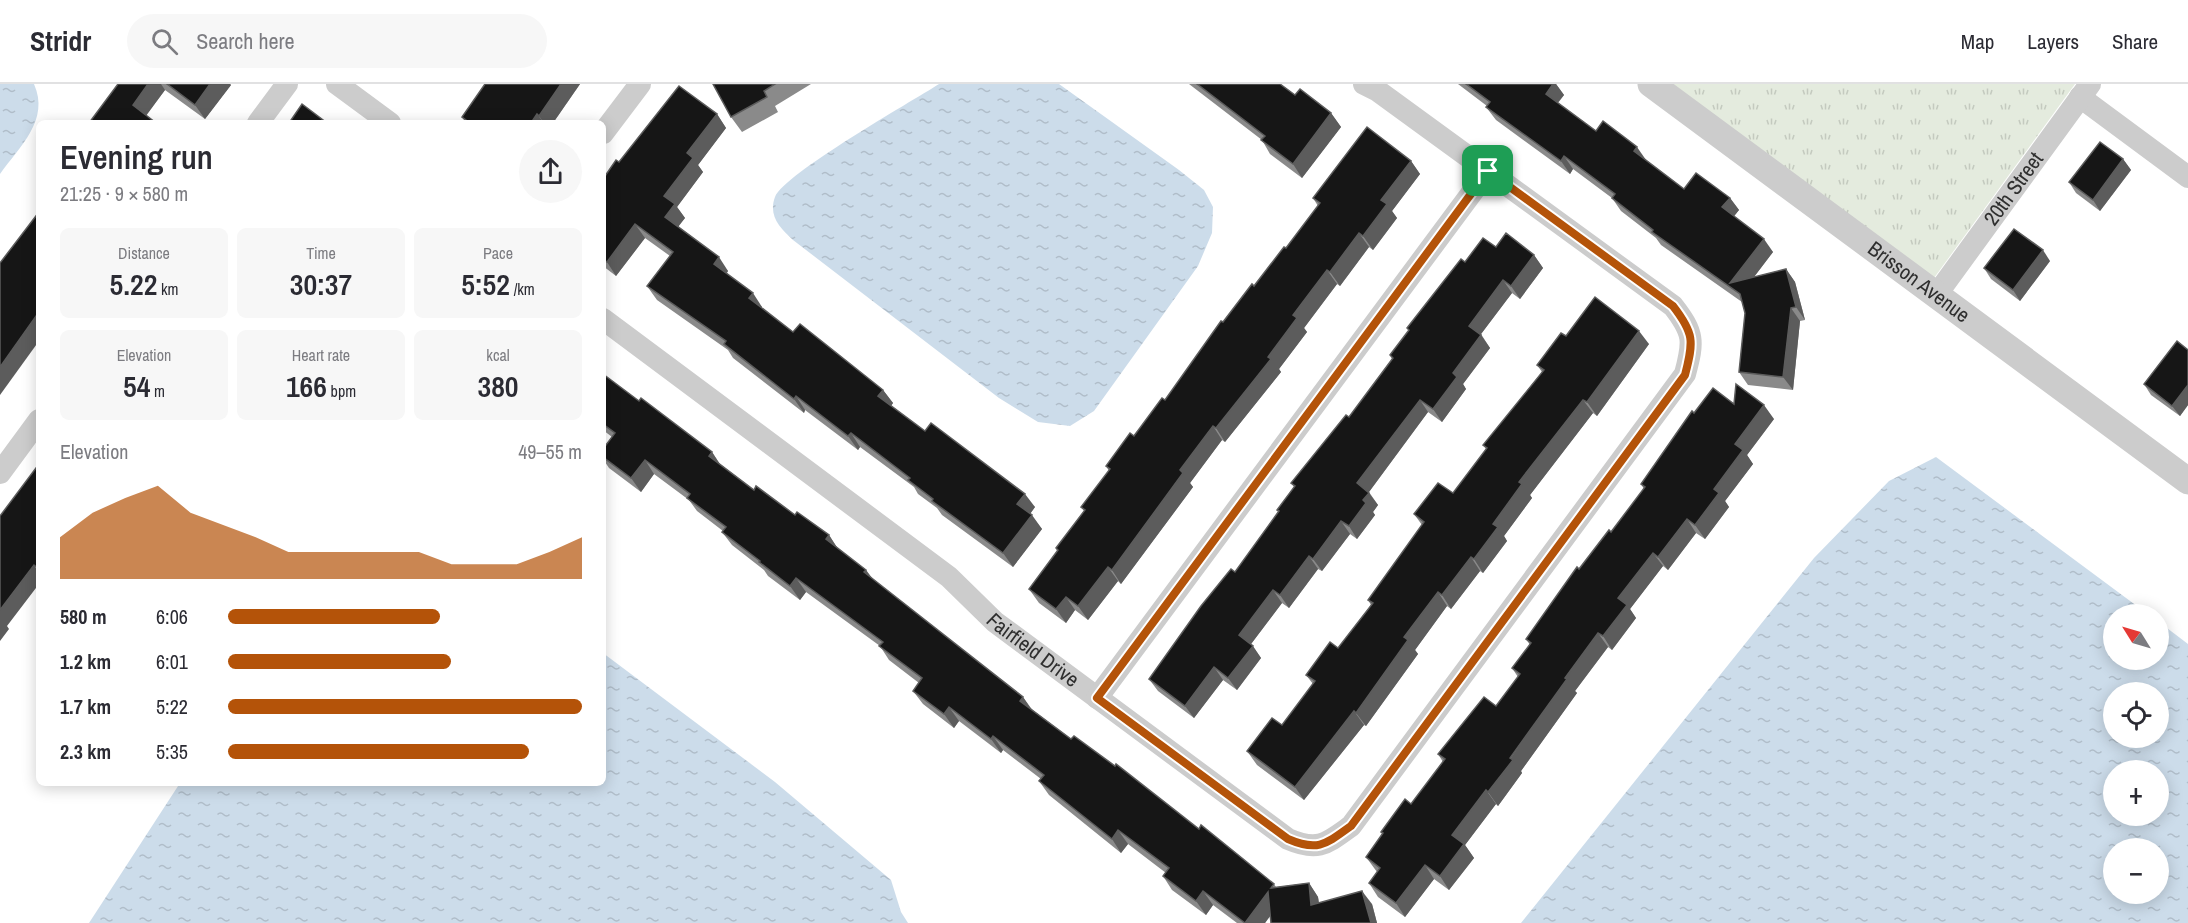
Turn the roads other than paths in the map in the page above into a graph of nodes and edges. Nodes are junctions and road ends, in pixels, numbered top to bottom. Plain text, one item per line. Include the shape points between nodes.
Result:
1 (287, 84) edge
2 (337, 84) edge
3 (640, 84) edge
4 (1364, 84) edge
5 (1651, 84) edge
6 (2085, 91) edge
7 (260, 120) edge
8 (386, 120) edge
9 (606, 129) edge
10 (1488, 171) junction
11 (2188, 177) edge
12 (1937, 294) junction
13 (606, 321) edge
14 (36, 424) edge
15 (0, 473) edge
16 (2188, 481) edge
17 (1097, 698) junction

1 - 7 street
2 - 8 street
3 - 9 street
4 - 10 street, Fairfield Drive
5 - 12 street, Brisson Avenue
6 - 11 street
6 - 12 street, 20th Street
10 - 17 street
10 - 17 street, Fairfield Drive via 1673,306 1689,327 1693,346 1685,375 1351,826 1326,844 1306,847 1288,839
12 - 16 street, Brisson Avenue
13 - 17 street, Fairfield Drive via 949,577 995,622
14 - 15 street

